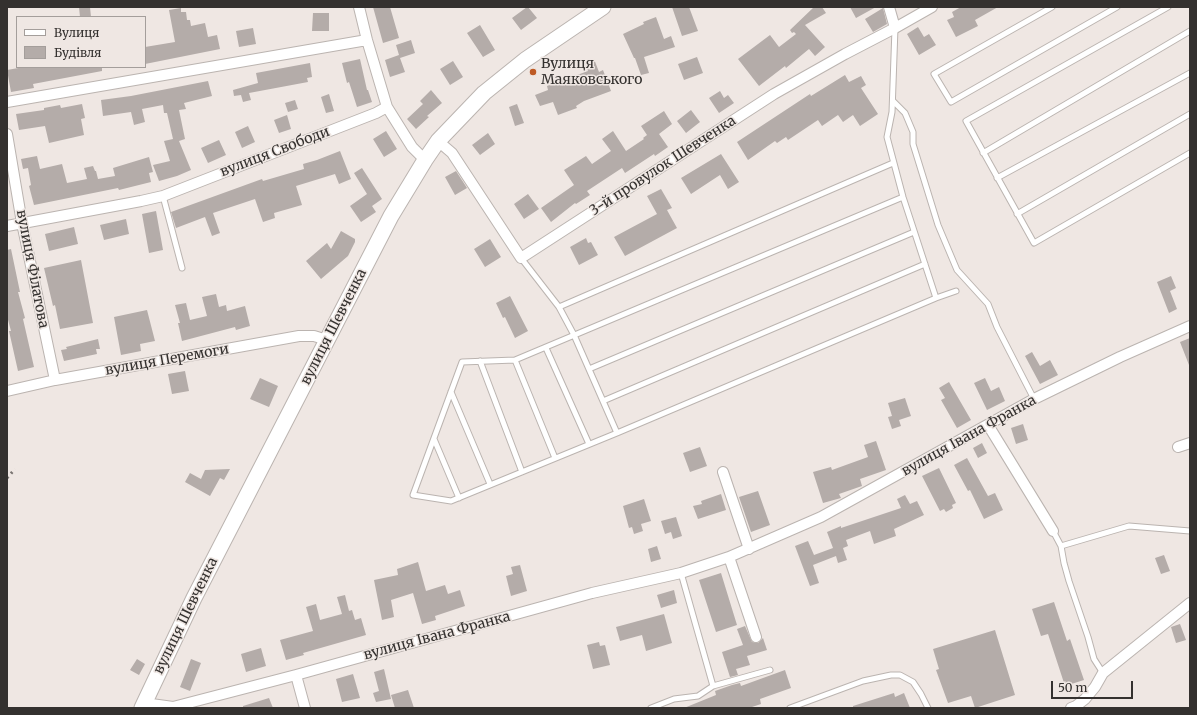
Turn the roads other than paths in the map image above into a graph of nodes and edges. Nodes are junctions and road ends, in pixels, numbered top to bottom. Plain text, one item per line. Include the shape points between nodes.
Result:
1 (359, 7) edge
2 (603, 7) edge
3 (889, 7) edge
4 (932, 7) edge
5 (1052, 7) edge
6 (1117, 7) edge
7 (1168, 7) edge
8 (895, 28) junction
9 (1190, 31) edge
10 (367, 40) junction
11 (1190, 73) edge
12 (893, 101) junction
13 (7, 102) edge
14 (387, 107) junction
15 (1190, 114) edge
16 (7, 134) edge
17 (438, 141) junction
18 (983, 153) junction
19 (1190, 153) edge
20 (425, 160) junction
21 (893, 163) junction
22 (997, 178) junction
23 (163, 196) junction
24 (903, 198) junction
25 (1017, 214) junction
26 (22, 223) junction
27 (7, 226) edge
28 (914, 232) junction
29 (521, 258) junction
30 (925, 264) junction
31 (182, 268) dead end
32 (956, 291) dead end
33 (936, 298) junction
34 (559, 307) junction
35 (1190, 326) edge
36 (574, 335) junction
37 (327, 340) junction
38 (546, 348) junction
39 (515, 360) junction
40 (480, 361) junction
41 (588, 369) junction
42 (55, 380) junction
43 (7, 392) edge
44 (451, 392) junction
45 (1034, 399) junction
46 (603, 401) junction
47 (988, 425) junction
48 (617, 433) junction
49 (434, 439) junction
50 (1190, 443) edge
51 (589, 444) junction
52 (1178, 447) dead end
53 (555, 458) junction
54 (522, 472) junction
55 (722, 472) dead end
56 (490, 484) junction
57 (459, 498) junction
58 (1053, 531) joint
59 (1190, 531) edge
60 (1061, 546) junction
61 (749, 549) junction
62 (729, 557) junction
63 (681, 573) junction
64 (1190, 603) edge
65 (756, 637) dead end
66 (770, 670) dead end
67 (1103, 673) junction
68 (296, 675) junction
69 (712, 686) junction
70 (143, 705) edge
71 (173, 708) edge
72 (305, 708) edge
73 (652, 708) edge
74 (790, 708) edge
75 (928, 708) edge
76 (1071, 708) edge

1 - 10 street
2 - 17 main road, вулиця Шевченка via 524,60 484,93
3 - 8 street
4 - 8 street, 3-й провулок Шевченка
5 - 6 lane via 934,74 951,102
7 - 18 lane via 966,121
8 - 12 lane
8 - 29 street, 3-й провулок Шевченка via 774,94
9 - 18 lane
10 - 13 street
10 - 14 street
11 - 22 lane
12 - 21 lane via 887,137
12 - 45 lane via 905,113 913,132 913,144 938,225 957,270 988,304
14 - 20 street via 412,147
14 - 23 street, вулиця Свободи
15 - 25 lane
16 - 26 street, вулиця Філатова
17 - 20 main road, вулиця Шевченка
17 - 29 street via 452,153
18 - 22 lane
19 - 25 lane via 1034,243
20 - 37 main road, вулиця Шевченка via 391,216
21 - 24 lane
21 - 34 lane
22 - 25 lane
23 - 26 street, вулиця Свободи
23 - 31 lane
24 - 28 lane
24 - 36 lane
26 - 27 street, вулиця Свободи
26 - 42 street, вулиця Філатова
28 - 30 lane
28 - 41 lane
29 - 34 lane
30 - 33 lane
30 - 46 lane
32 - 33 lane
33 - 48 lane
34 - 36 lane
35 - 45 street, вулиця Івана Франка
36 - 38 lane
36 - 41 lane
37 - 42 street, вулиця Перемоги via 314,336 299,336
37 - 70 main road, вулиця Шевченка via 194,598
38 - 39 lane
38 - 51 lane
39 - 40 lane
39 - 53 lane
40 - 44 lane via 462,362
40 - 54 lane
41 - 46 lane
42 - 43 street, вулиця Перемоги
44 - 49 lane
44 - 56 lane
45 - 47 street, вулиця Івана Франка
46 - 48 lane
47 - 58 street
47 - 61 street, вулиця Івана Франка via 821,517
48 - 51 lane
49 - 57 lane
49 - 57 lane via 413,495 451,501
50 - 52 street
51 - 53 lane
53 - 54 lane
54 - 56 lane
55 - 61 street
56 - 57 lane
58 - 60 lane
59 - 60 lane via 1129,526
60 - 67 lane via 1067,575 1094,659
61 - 62 street, вулиця Івана Франка
62 - 63 street, вулиця Івана Франка
62 - 65 street
63 - 68 street, вулиця Івана Франка via 592,593
63 - 69 lane
64 - 67 street
66 - 69 lane
67 - 76 street via 1085,699
68 - 71 street, вулиця Івана Франка
68 - 72 street
69 - 73 lane via 698,696 674,699
70 - 71 street, вулиця Івана Франка
74 - 75 lane via 891,674 900,675 913,682

